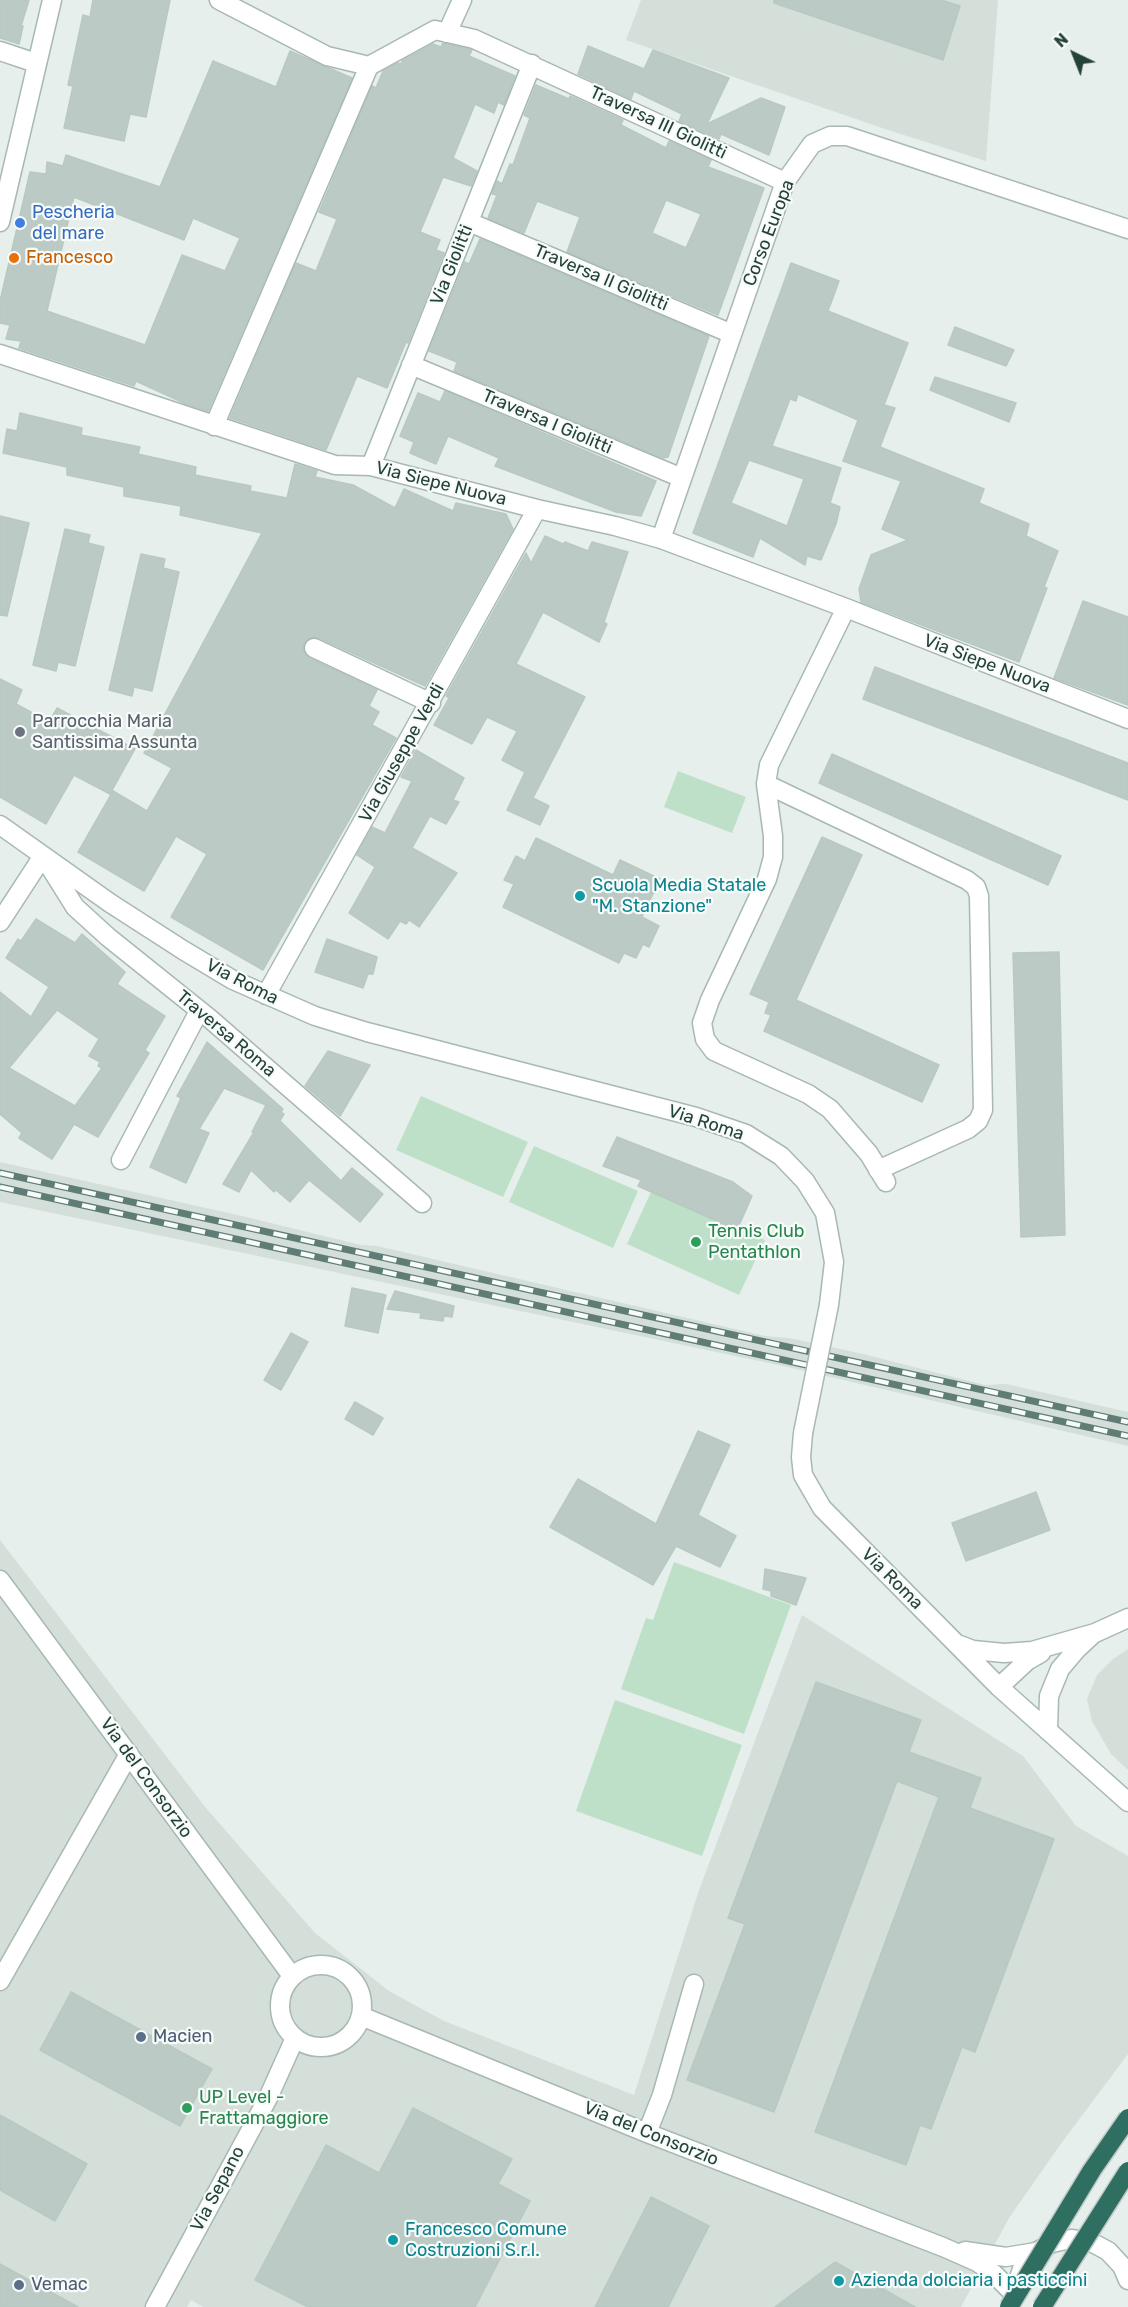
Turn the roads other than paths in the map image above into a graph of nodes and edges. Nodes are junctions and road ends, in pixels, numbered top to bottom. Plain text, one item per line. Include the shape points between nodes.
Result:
1 (52, 0) edge
2 (219, 0) edge
3 (462, 0) edge
4 (447, 33) junction
5 (0, 51) edge
6 (36, 63) junction
7 (532, 64) junction
8 (369, 66) junction
9 (785, 182) junction
10 (0, 222) edge
11 (469, 222) junction
12 (1128, 229) edge
13 (732, 334) junction
14 (0, 354) edge
15 (411, 365) junction
16 (214, 426) junction
17 (371, 466) junction
18 (682, 478) junction
19 (537, 509) junction
20 (661, 539) junction
21 (846, 608) junction
22 (314, 648) dead end
23 (431, 703) junction
24 (1128, 719) edge
25 (766, 784) junction
26 (0, 825) edge
27 (43, 856) junction
28 (0, 922) edge
29 (266, 995) junction
30 (199, 1011) junction
31 (121, 1160) dead end
32 (422, 1203) dead end
33 (0, 1580) edge
34 (1128, 1618) edge
35 (1095, 1633) junction
36 (956, 1644) junction
37 (1053, 1647) junction
38 (999, 1687) junction
39 (1048, 1731) junction
40 (129, 1754) junction
41 (1128, 1802) edge
42 (292, 1976) junction
43 (0, 1981) edge
44 (694, 1984) dead end
45 (361, 2016) junction
46 (295, 2038) junction
47 (1128, 2118) edge
48 (647, 2133) junction
49 (1128, 2171) edge
50 (943, 2247) junction
51 (1108, 2251) junction
52 (1036, 2252) junction
53 (1128, 2252) edge
54 (1128, 2280) edge
55 (1012, 2303) edge
56 (155, 2307) edge
57 (1042, 2307) edge

1 - 6 street
2 - 8 street via 327,56
3 - 4 street
4 - 7 street, Traversa III Giolitti via 474,39
4 - 8 street via 435,30
5 - 6 street
6 - 10 street
7 - 9 street, Traversa III Giolitti
7 - 11 street, Via Giolitti
8 - 16 street
9 - 12 street, Corso Europa via 812,144 830,136 847,136
9 - 13 street, Corso Europa
11 - 13 street, Traversa II Giolitti
11 - 15 street, Via Giolitti
13 - 18 street, Corso Europa
14 - 16 street, Via Siepe Nuova
15 - 17 street, Via Giolitti
15 - 18 street, Traversa I Giolitti
16 - 17 street, Via Siepe Nuova via 335,465
17 - 19 street, Via Siepe Nuova
18 - 20 street, Corso Europa
19 - 20 street, Via Siepe Nuova
19 - 23 street, Via Giuseppe Verdi
20 - 21 street, Via Siepe Nuova
21 - 24 street, Via Siepe Nuova
21 - 25 street via 769,765
22 - 23 street
23 - 29 street, Via Giuseppe Verdi
25 - 25 street via 773,857 767,879 710,1000 702,1023 705,1039 714,1051 808,1094 830,1109 869,1154 882,1176 968,1129 978,1121 982,1110 979,896 967,880
26 - 27 street, Via Roma
27 - 28 street
27 - 29 street, Via Roma via 183,950
27 - 30 street, Traversa Roma via 75,907
29 - 36 street, Via Roma, bridge via 315,1016 368,1032 696,1117 746,1134 781,1156 805,1181 825,1213 834,1262 803,1433 803,1475 822,1508
30 - 31 street
30 - 32 street, Traversa Roma
33 - 40 street, Via del Consorzio
34 - 35 street
35 - 37 street
35 - 39 street via 1060,1670 1049,1695
36 - 37 street via 1004,1653
36 - 38 street, Via Roma
37 - 38 street via 1027,1661
38 - 39 street, Via Roma
39 - 41 street, Via Roma
40 - 42 street, Via del Consorzio
40 - 43 street
42 - 45 street via 316,1965 342,1970 359,1990
42 - 46 street via 284,1987 280,2014 285,2028
44 - 48 street
45 - 46 street via 347,2039 334,2045 321,2048
45 - 48 street, Via del Consorzio
46 - 56 street, Via Sepano via 268,2098
47 - 55 highway, bridge
48 - 50 street, Via del Consorzio
49 - 57 highway, bridge
50 - 52 street, Via del Consorzio via 1006,2257
50 - 55 street, Via del Consorzio via 994,2274
51 - 52 street, Via del Consorzio via 1091,2242 1071,2239
51 - 53 street, Via del Consorzio
51 - 54 street via 1122,2266
52 - 55 street via 1023,2266

